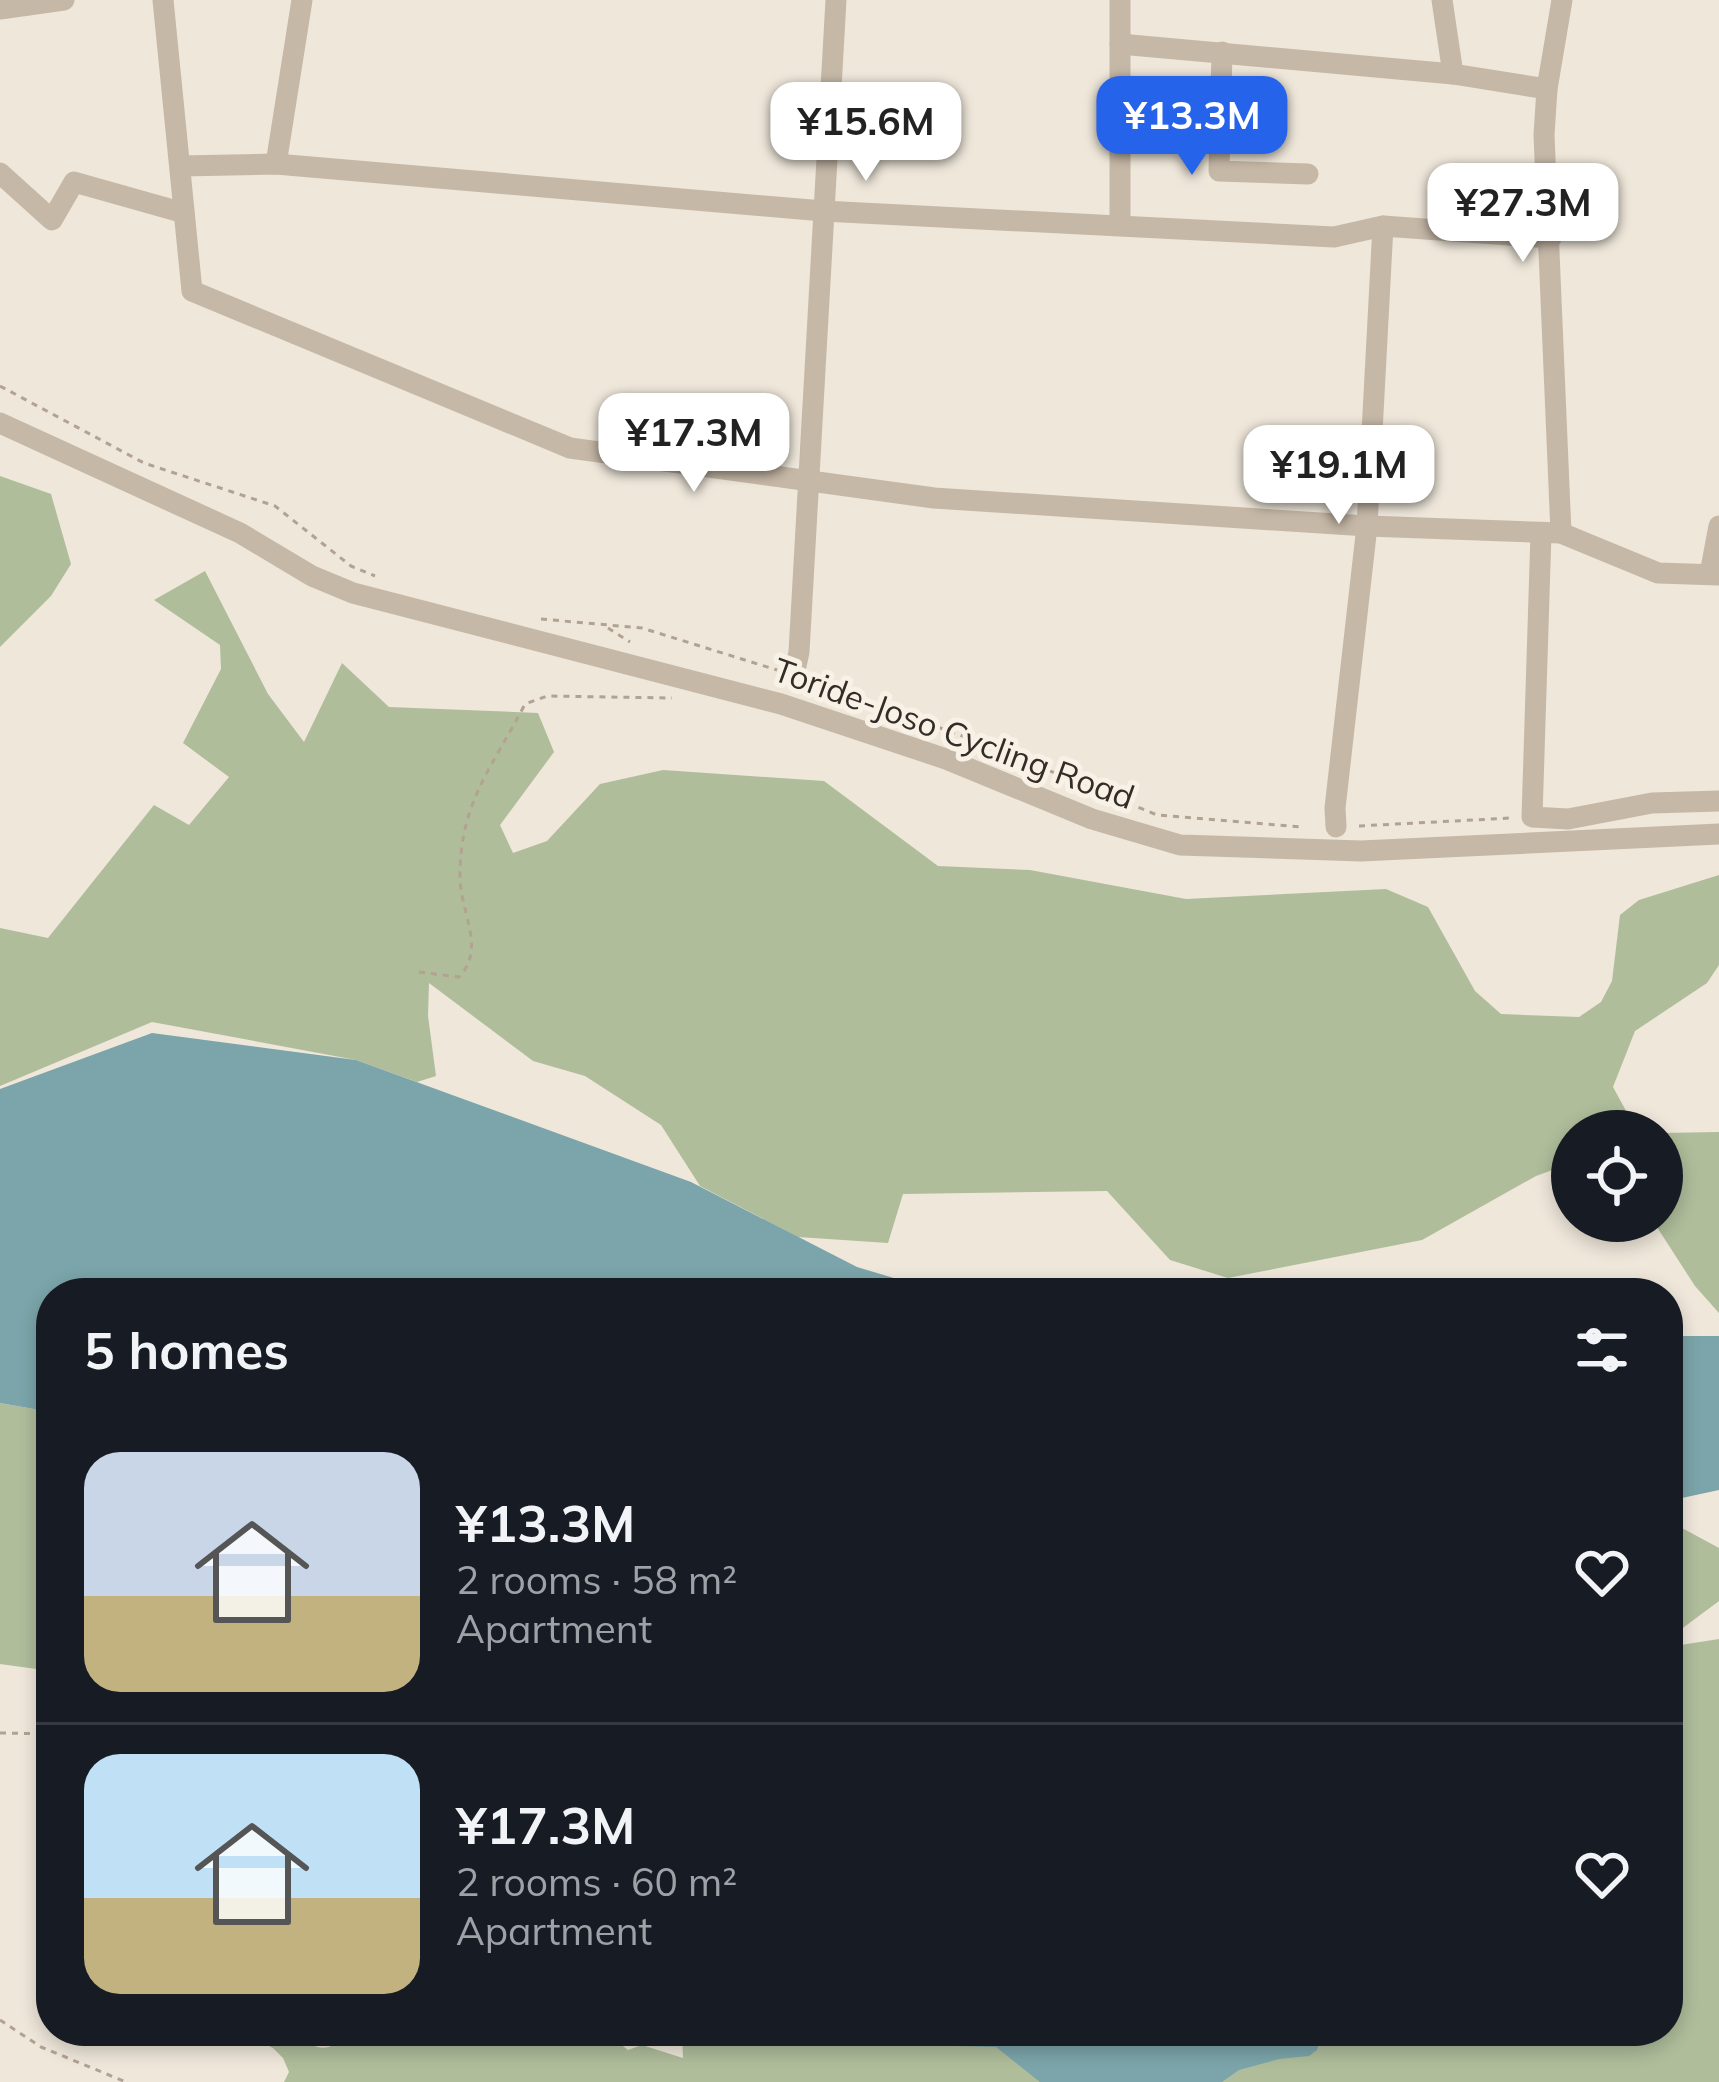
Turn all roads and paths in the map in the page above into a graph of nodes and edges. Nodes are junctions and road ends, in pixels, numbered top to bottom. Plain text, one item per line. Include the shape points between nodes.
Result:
1 (64, 0) edge
2 (163, 0) edge
3 (302, 0) edge
4 (836, 0) edge
5 (1120, 0) edge
6 (1442, 0) edge
7 (1562, 0) edge
8 (0, 9) edge
9 (1120, 44) junction
10 (1222, 52) junction
11 (1453, 74) junction
12 (1546, 89) junction
13 (276, 164) junction
14 (181, 166) junction
15 (0, 173) edge
16 (1308, 174) dead end
17 (823, 211) junction
18 (184, 213) junction
19 (1120, 223) junction
20 (1383, 226) junction
21 (1550, 238) junction
22 (0, 386) edge
23 (0, 423) edge
24 (808, 483) junction
25 (1367, 526) junction
26 (1719, 526) edge
27 (1551, 533) junction
28 (1715, 575) edge
29 (383, 579) dead end
30 (532, 617) dead end
31 (794, 675) junction
32 (674, 698) dead end
33 (1719, 801) edge
34 (1532, 817) junction
35 (1336, 827) junction
36 (1719, 834) edge
37 (418, 972) dead end
38 (0, 1733) edge
39 (36, 1734) edge
40 (0, 2020) edge
41 (36, 2044) edge
42 (39, 2046) edge
43 (126, 2082) edge

1 - 8 street
2 - 14 street
3 - 13 street
4 - 17 street
5 - 9 street
6 - 11 street
7 - 12 street
9 - 10 street
9 - 19 street
10 - 11 street
10 - 16 street via 1220,172
11 - 12 street
12 - 21 street
13 - 14 street
13 - 17 street
14 - 18 street
15 - 18 street via 52,220 74,182
17 - 19 street
17 - 24 street
18 - 24 street via 192,291 570,448
19 - 20 street via 1334,237
20 - 21 street
20 - 25 street
21 - 27 street
22 - 29 path via 144,463 275,506 351,566
23 - 36 street, Toride-Joso Cycling Road via 353,593 782,704 1180,845 1361,851
24 - 25 street
24 - 31 street
25 - 27 street
25 - 35 street
26 - 28 street
27 - 28 street via 1658,573
27 - 34 street
30 - 31 path via 642,628
31 - 35 path via 1156,815
32 - 37 path via 547,696 525,704 470,799 460,878 471,964 459,977
33 - 34 street
34 - 35 path
38 - 39 path
40 - 41 path
42 - 43 path

